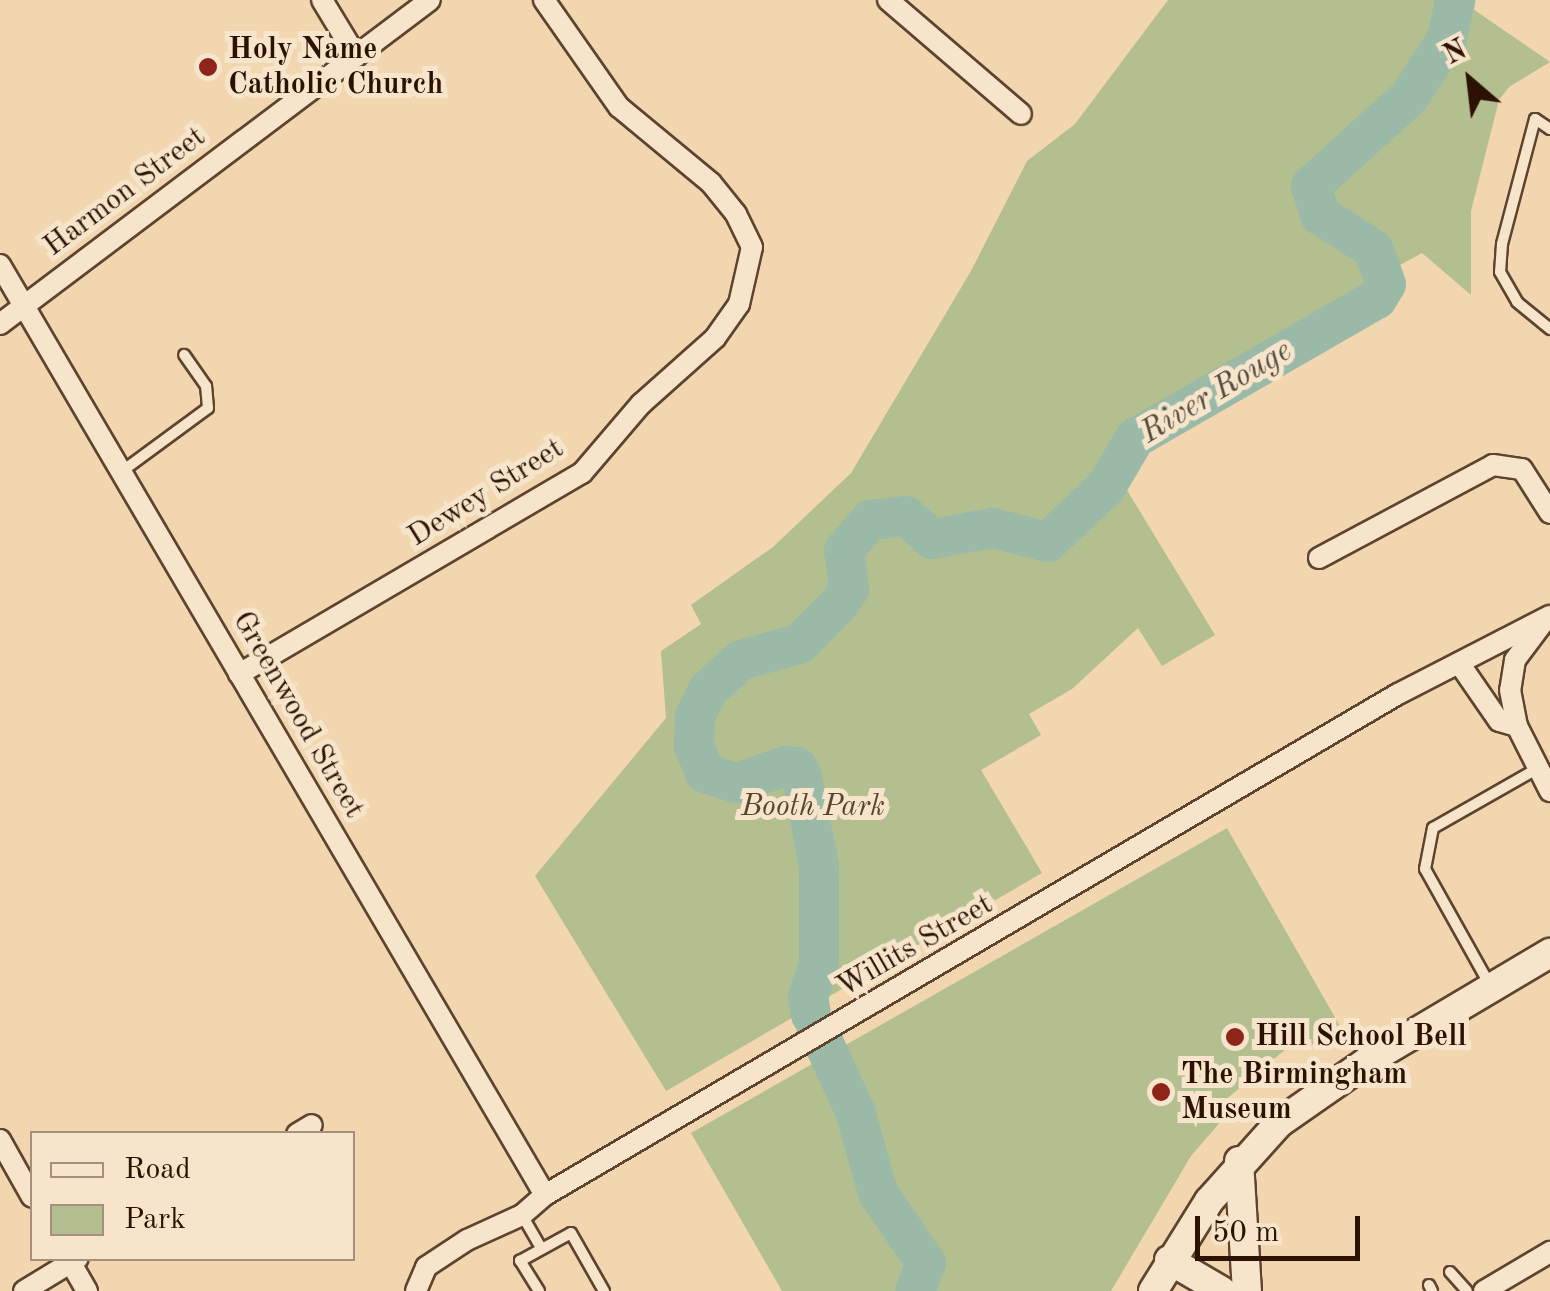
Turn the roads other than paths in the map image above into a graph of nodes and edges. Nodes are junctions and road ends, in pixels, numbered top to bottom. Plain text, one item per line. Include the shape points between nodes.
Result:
1 (322, 0) edge
2 (430, 0) edge
3 (544, 0) edge
4 (888, 0) edge
5 (356, 56) junction
6 (1021, 114) dead end
7 (1550, 129) edge
8 (0, 265) edge
9 (24, 306) junction
10 (0, 324) edge
11 (1550, 329) edge
12 (184, 355) dead end
13 (121, 472) junction
14 (1550, 513) edge
15 (1319, 558) dead end
16 (1546, 619) edge
17 (1459, 663) junction
18 (240, 674) junction
19 (1517, 726) junction
20 (1538, 767) junction
21 (1550, 791) edge
22 (1550, 952) edge
23 (1491, 988) junction
24 (0, 1140) edge
25 (1239, 1162) junction
26 (30, 1193) edge
27 (546, 1195) junction
28 (522, 1215) junction
29 (542, 1249) junction
30 (1550, 1252) edge
31 (1170, 1260) junction
32 (70, 1261) edge
33 (72, 1261) edge
34 (1450, 1272) dead end
35 (24, 1291) edge
36 (86, 1291) edge
37 (416, 1291) edge
38 (538, 1291) edge
39 (604, 1291) edge
40 (1152, 1291) edge
41 (1222, 1291) edge
42 (1247, 1291) edge
43 (1467, 1291) edge
44 (1484, 1291) edge

1 - 5 street
2 - 5 street, Harmon Street
3 - 18 street, Dewey Street via 618,107 711,183 746,229 751,271 730,320 632,414 582,473
4 - 6 street
5 - 9 street, Harmon Street
7 - 11 lane via 1535,118 1500,272 1517,302
8 - 9 street, Greenwood Street
9 - 10 street, Harmon Street
9 - 13 street, Greenwood Street
12 - 13 lane via 206,386 208,408
13 - 18 street, Greenwood Street
14 - 15 street via 1522,469 1494,465
16 - 17 street, Willits Street
16 - 19 street via 1510,675
17 - 19 street via 1499,721
17 - 27 street, Willits Street
18 - 27 street, Greenwood Street
19 - 20 street
20 - 21 street
20 - 23 lane via 1433,828 1425,870
22 - 23 main road
23 - 25 main road via 1339,1079
24 - 26 street
25 - 31 main road
25 - 42 main road
27 - 28 street, Willits Street
28 - 29 lane
28 - 37 street, Willits Street via 438,1258
29 - 38 lane via 520,1261
29 - 39 lane via 570,1233
30 - 44 street
31 - 40 main road
31 - 41 main road
32 - 35 street
33 - 36 street
34 - 43 lane

